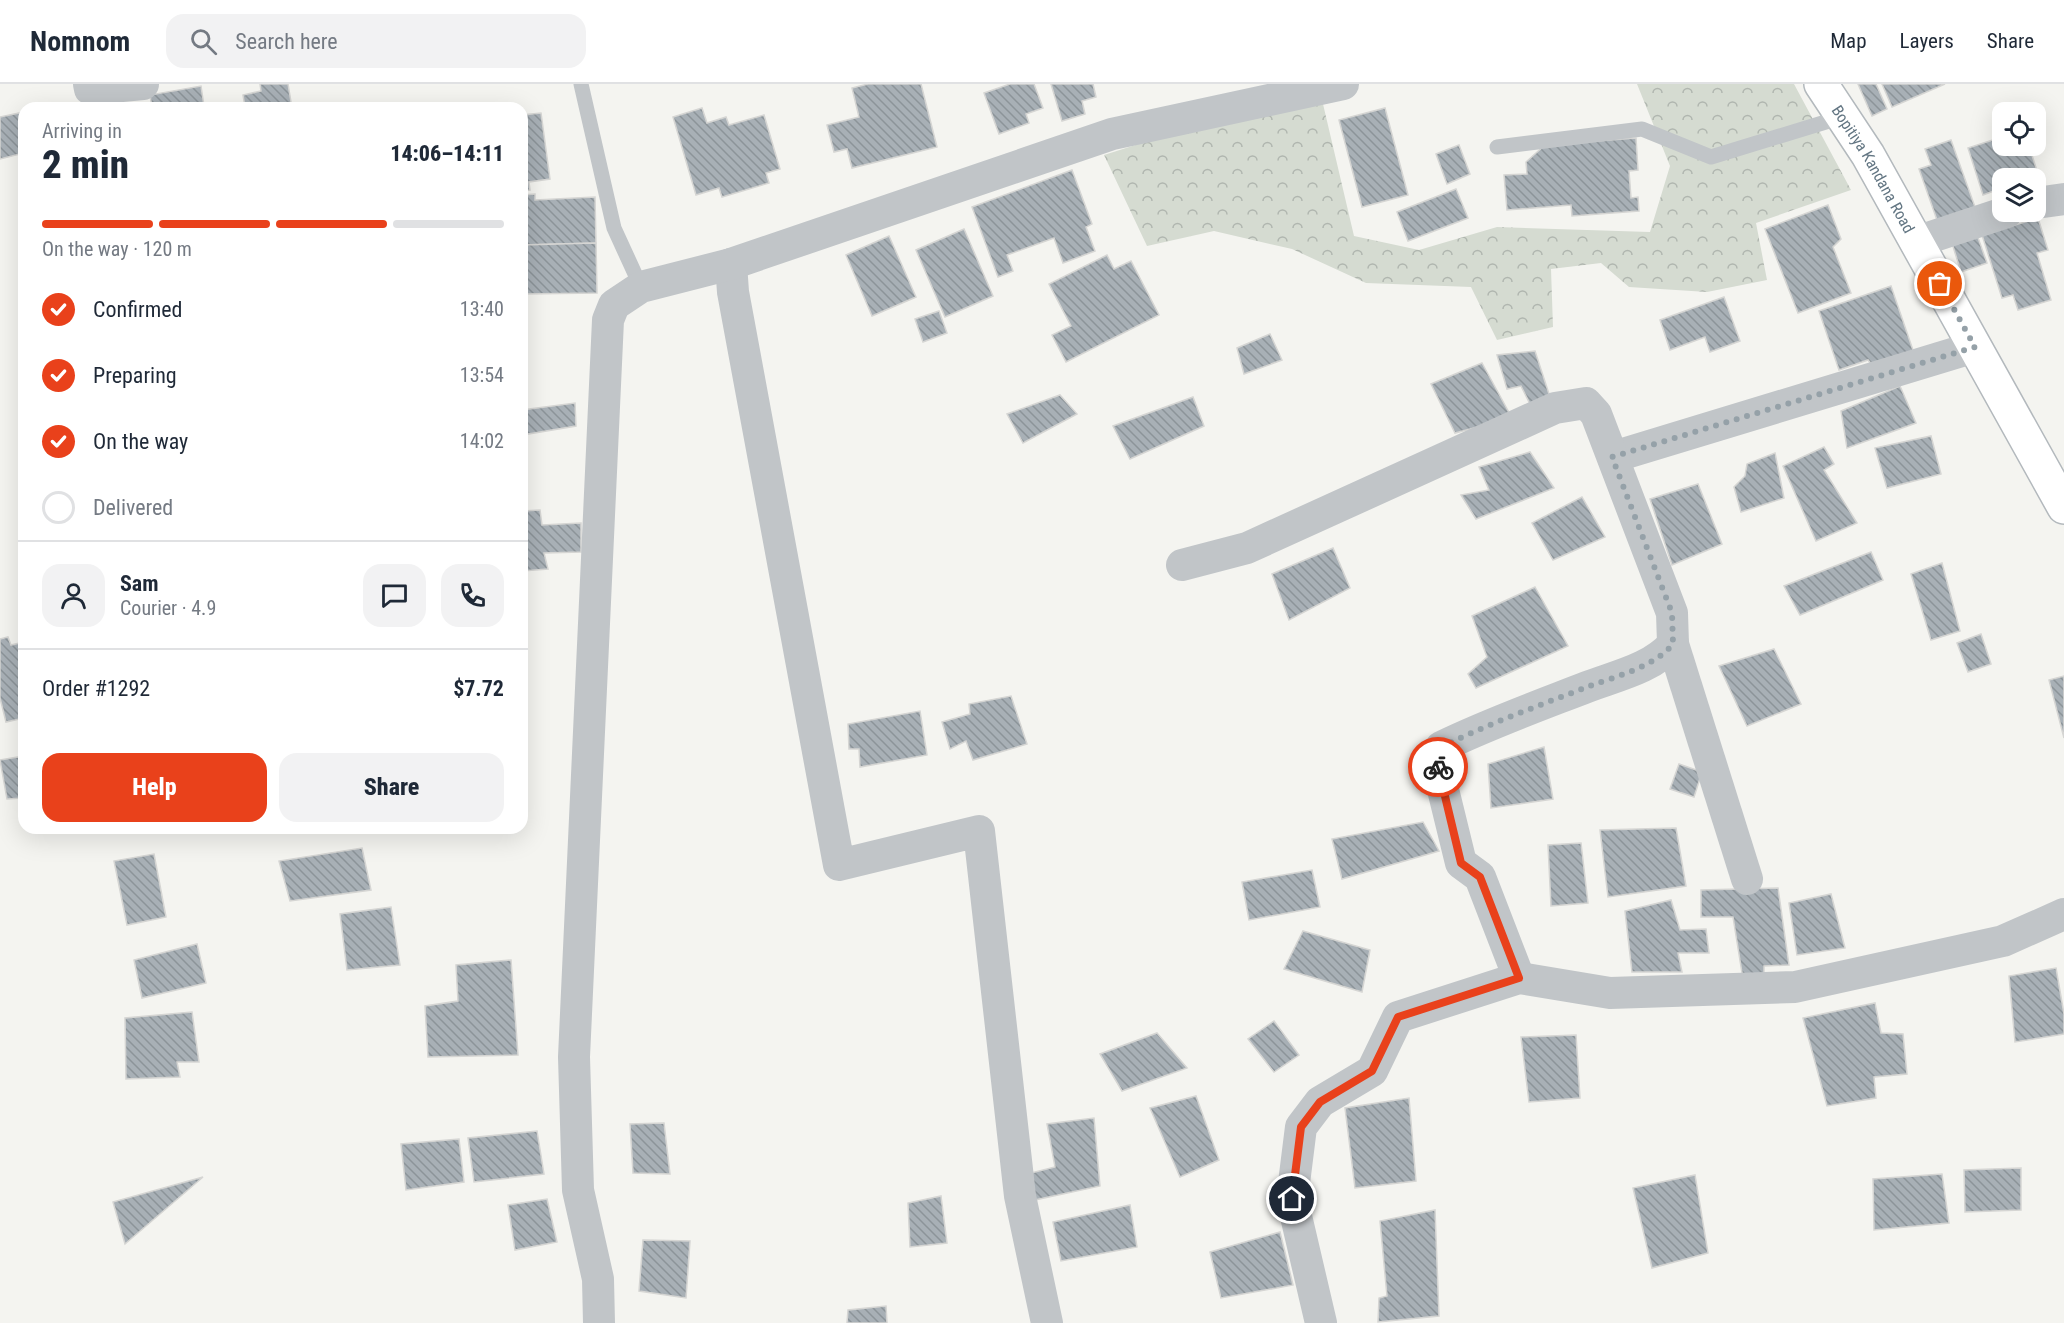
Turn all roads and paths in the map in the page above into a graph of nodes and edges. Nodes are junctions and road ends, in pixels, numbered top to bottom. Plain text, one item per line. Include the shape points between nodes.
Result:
1 (89, 84) edge
2 (142, 84) edge
3 (581, 84) edge
4 (1343, 84) edge
5 (1821, 84) edge
6 (1842, 117) junction
7 (1497, 147) dead end
8 (2064, 199) edge
9 (2046, 202) edge
10 (1992, 217) edge
11 (1917, 242) junction
12 (731, 264) junction
13 (641, 287) junction
14 (1975, 347) junction
15 (1612, 457) junction
16 (2064, 507) edge
17 (1182, 565) dead end
18 (1673, 644) junction
19 (1747, 879) dead end
20 (2064, 914) edge
21 (1519, 978) junction
22 (599, 1323) edge
23 (1047, 1323) edge
24 (1322, 1323) edge

1 - 2 street via 90,89
3 - 13 lane via 614,228
4 - 12 street via 1112,134
5 - 6 main road, Bopitiya Kandana Road
6 - 7 lane via 1711,157 1642,129
6 - 11 main road, Bopitiya Kandana Road
8 - 9 street
10 - 11 street
11 - 14 main road, Bopitiya Kandana Road
12 - 13 street
12 - 23 street via 735,304 839,865 979,831 1020,1196
13 - 22 street via 614,304 608,320 574,1057 578,1190 598,1279
14 - 15 street
14 - 16 main road, Bopitiya Kandana Road
15 - 17 street via 1596,414 1586,403 1555,408 1247,548
15 - 18 street via 1672,613
18 - 19 street
18 - 21 street via 1664,656 1636,669 1441,747 1436,761 1461,863 1480,877
20 - 21 street via 2003,941 1795,987 1610,993
21 - 24 street via 1398,1017 1372,1071 1320,1102 1301,1127 1292,1199

